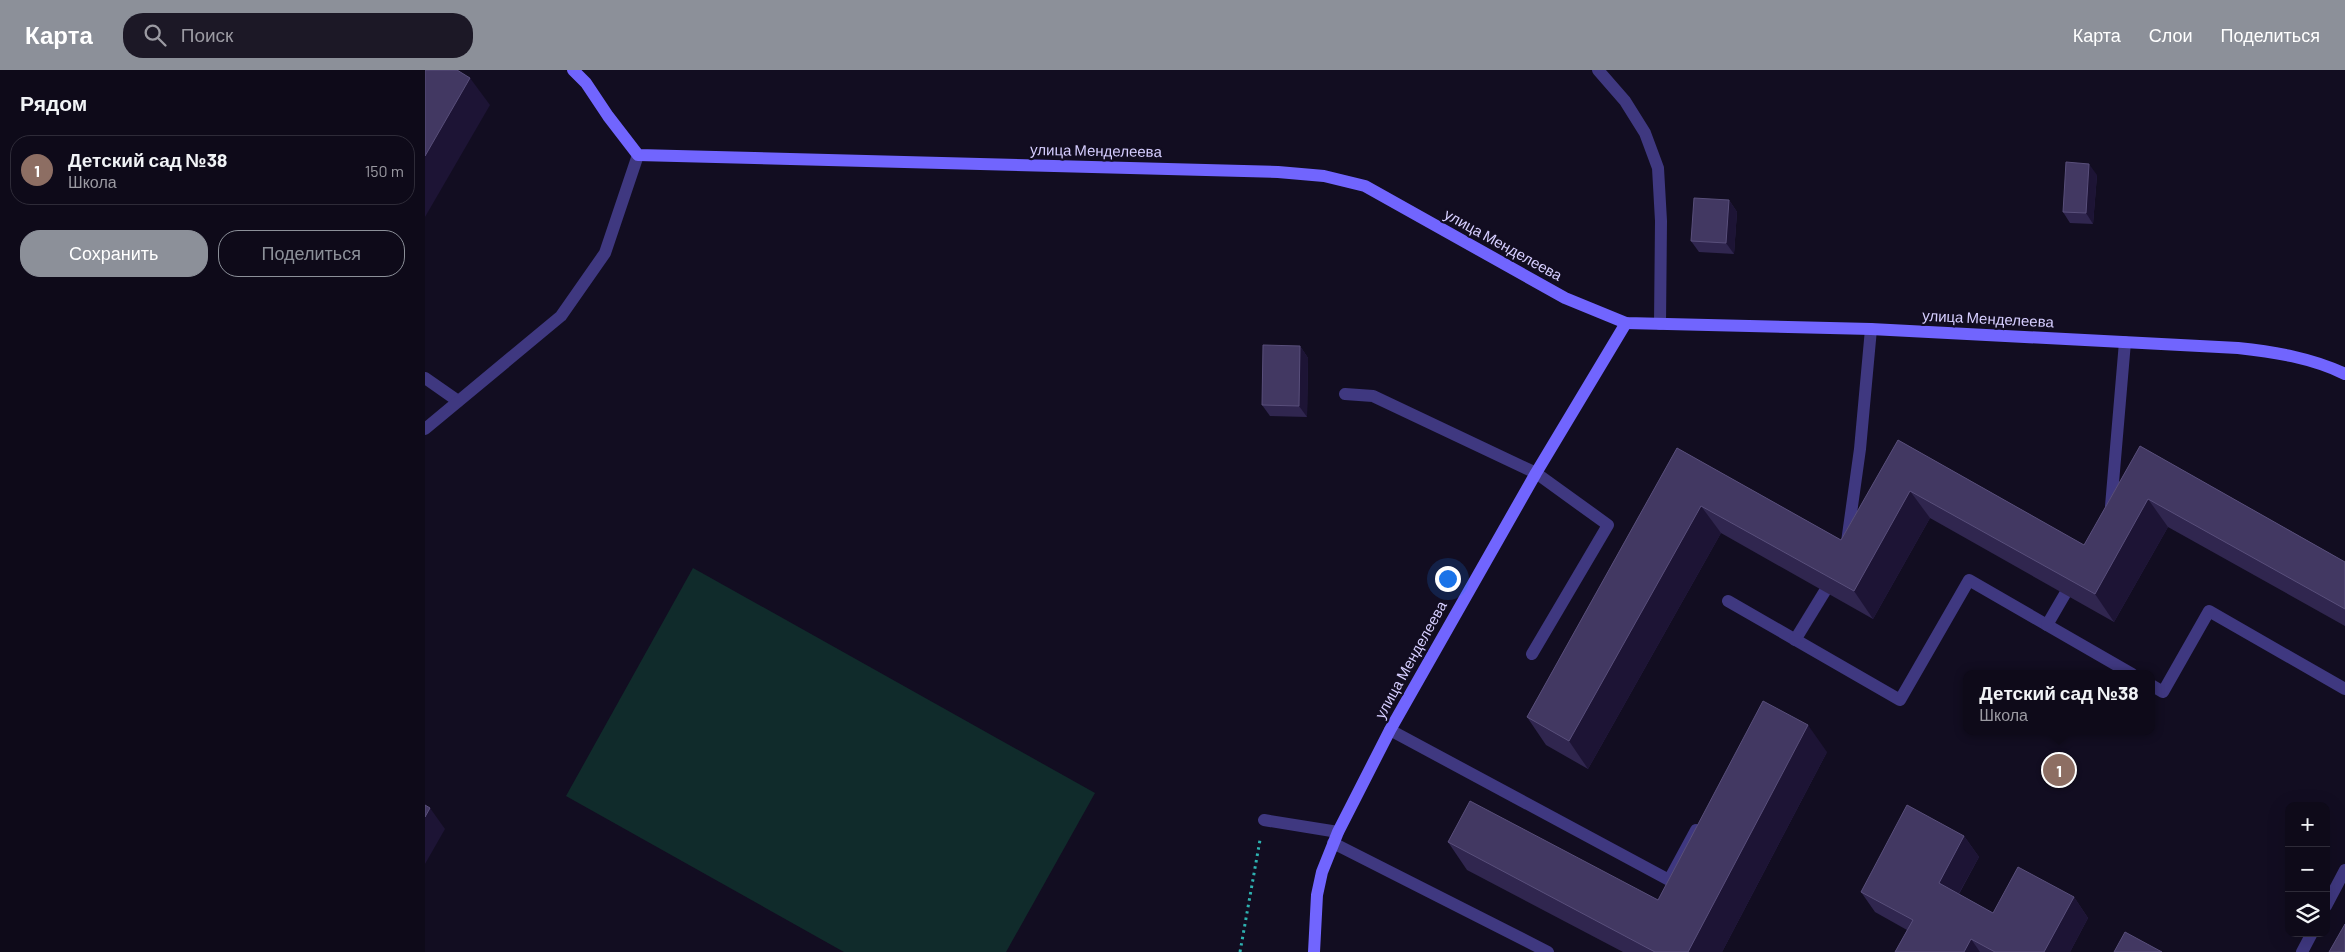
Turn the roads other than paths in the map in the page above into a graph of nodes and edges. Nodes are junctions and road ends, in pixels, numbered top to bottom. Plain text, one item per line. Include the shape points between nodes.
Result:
1 (573, 70) edge
2 (1598, 70) edge
3 (638, 155) junction
4 (1625, 323) junction
5 (1660, 324) junction
6 (1871, 329) junction
7 (2125, 342) junction
8 (2345, 374) edge
9 (425, 378) edge
10 (1345, 394) dead end
11 (458, 401) junction
12 (425, 428) edge
13 (1536, 473) junction
14 (2104, 520) edge
15 (1844, 559) edge
16 (1825, 591) edge
17 (2065, 594) edge
18 (1728, 601) dead end
19 (2047, 625) junction
20 (1795, 640) junction
21 (1532, 654) dead end
22 (2125, 670) edge
23 (2155, 687) edge
24 (2345, 689) edge
25 (1390, 730) junction
26 (1264, 820) road end
27 (1701, 820) edge
28 (1335, 838) junction
29 (2345, 870) edge
30 (2330, 898) edge
31 (2310, 937) edge
32 (1315, 952) edge
33 (1548, 952) edge
34 (2302, 952) edge

1 - 3 street via 587,83
2 - 5 street via 1625,101 1645,133 1658,168
3 - 4 street, улица Менделеева via 1278,172 1323,176 1365,186 1565,298
3 - 11 street via 605,253 561,316
4 - 5 street, улица Менделеева
4 - 13 street, улица Менделеева
5 - 6 street, улица Менделеева
6 - 7 street, улица Менделеева
6 - 15 street via 1860,449
7 - 8 street, улица Менделеева via 2276,352
7 - 14 street via 2113,503
9 - 11 street
10 - 13 street via 1373,396
11 - 12 street
13 - 21 street via 1608,525
13 - 25 street, улица Менделеева
16 - 20 street
17 - 19 street
18 - 20 street
19 - 20 street via 1969,580 1900,700
19 - 22 street
23 - 24 street via 2163,692 2209,611
25 - 27 street via 1669,880
25 - 28 street, улица Менделеева
26 - 28 street
28 - 32 street, улица Менделеева via 1317,895
28 - 33 street
29 - 30 street
31 - 34 street

